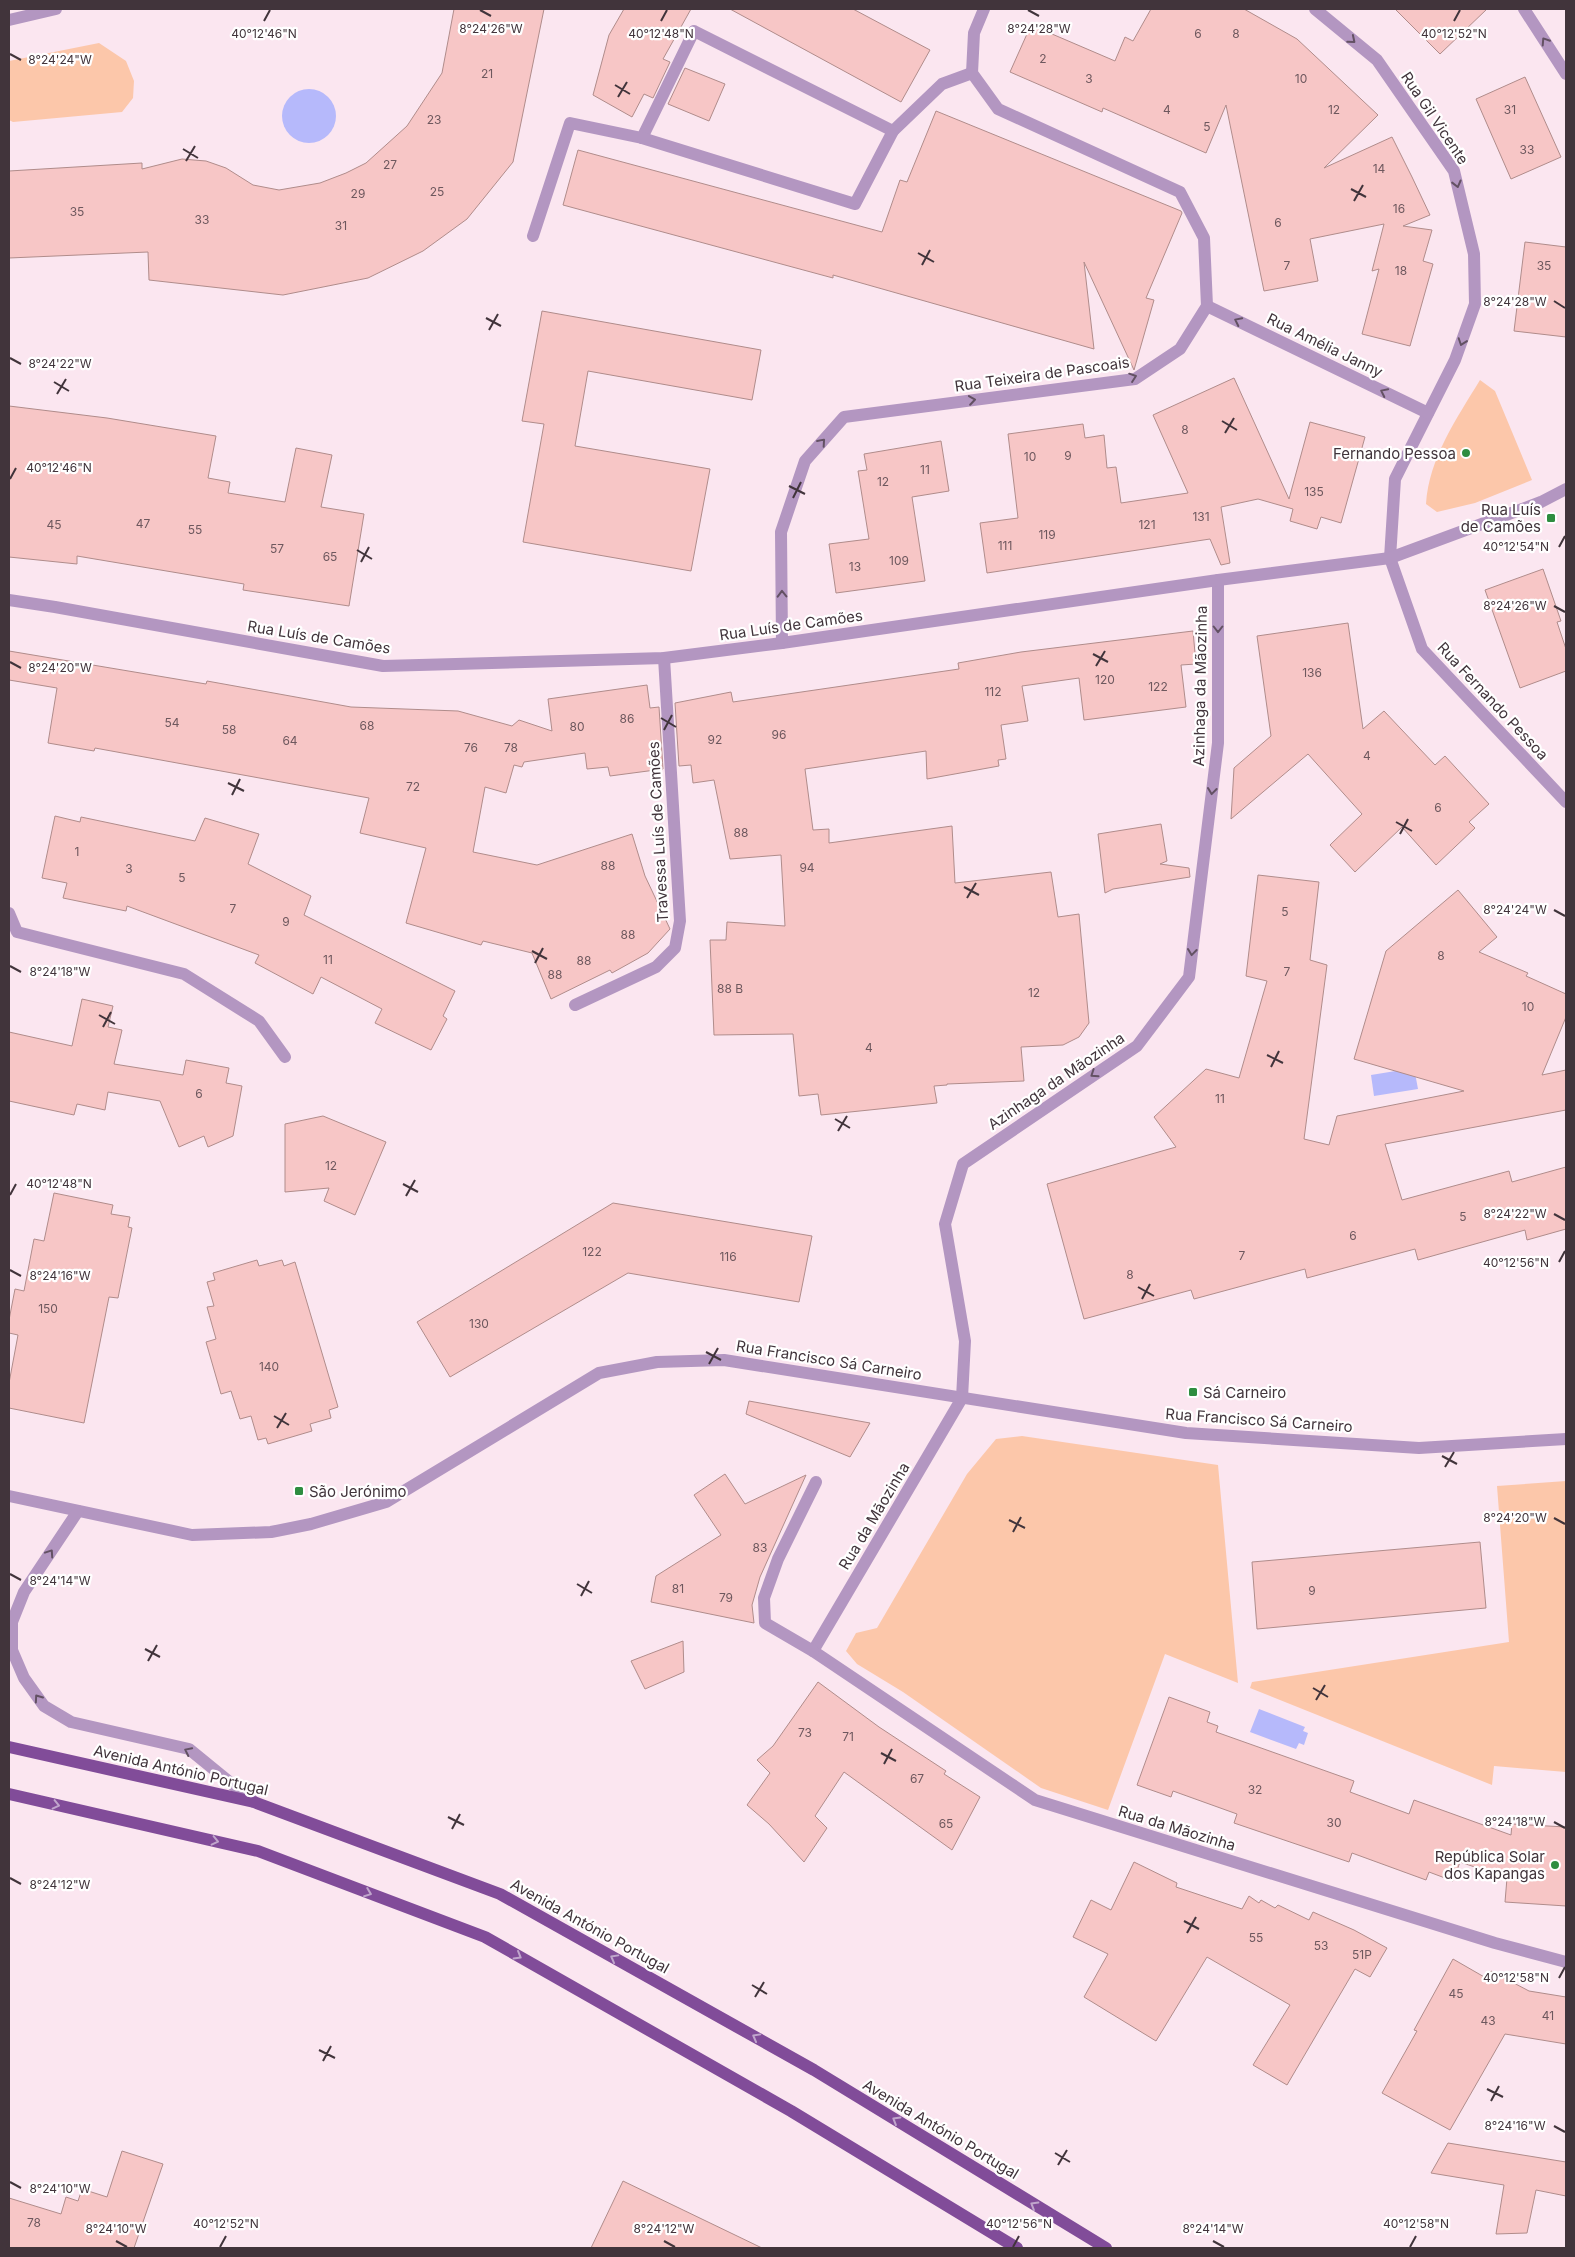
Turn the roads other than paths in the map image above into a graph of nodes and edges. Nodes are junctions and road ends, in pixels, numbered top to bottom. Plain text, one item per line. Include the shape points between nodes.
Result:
1 (56, 9) edge
2 (984, 9) edge
3 (1315, 9) edge
4 (1524, 9) edge
5 (9, 20) edge
6 (972, 73) junction
7 (1566, 74) edge
8 (893, 131) junction
9 (642, 138) junction
10 (533, 236) dead end
11 (1207, 306) junction
12 (1428, 413) junction
13 (1566, 489) edge
14 (1390, 558) junction
15 (1218, 580) junction
16 (9, 600) edge
17 (782, 643) junction
18 (664, 658) junction
19 (1566, 802) edge
20 (9, 913) edge
21 (575, 1005) dead end
22 (285, 1057) dead end
23 (962, 1398) junction
24 (1566, 1438) edge
25 (816, 1482) dead end
26 (9, 1496) edge
27 (78, 1511) junction
28 (813, 1651) junction
29 (9, 1746) edge
30 (9, 1794) edge
31 (254, 1802) junction
32 (1566, 1962) edge
33 (1017, 2248) edge
34 (1106, 2248) edge

1 - 5 street
2 - 6 street via 974,33
3 -> 12 street, Rua Gil Vicente via 1377,60 1454,171 1474,254 1475,304 1455,360
7 -> 4 street
6 - 8 street via 942,84
6 - 11 street via 998,109 1180,192 1204,238
8 - 9 street via 855,204
8 - 9 street via 694,30
9 - 10 street via 570,123
12 -> 11 street, Rua Amélia Janny
17 -> 11 street, Rua Teixeira de Pascoais via 781,532 805,462 844,417 1134,379 1180,349
12 - 14 street, Rua Gil Vicente via 1395,478
13 - 14 street, Rua Luís de Camões via 1542,502
14 - 15 street, Rua Luís de Camões
14 - 19 street, Rua Fernando Pessoa via 1422,649
15 - 17 street, Rua Luís de Camões
15 -> 23 street, Azinhaga da Mãozinha via 1218,743 1189,977 1137,1046 963,1164 945,1224 965,1341
16 - 18 street, Rua Luís de Camões via 383,666
17 - 18 street, Rua Luís de Camões
18 - 21 street, Travessa Luís de Camões via 680,922 675,948 656,966
20 - 22 street via 17,932 184,974 259,1021
23 - 24 street, Rua Francisco Sá Carneiro via 1186,1433 1419,1448
23 - 27 street, Rua Francisco Sá Carneiro via 724,1360 657,1362 599,1373 386,1502 311,1524 271,1532 192,1535
23 - 28 street, Rua da Mãozinha
25 - 28 street, Rua da Mãozinha via 778,1559 764,1598 766,1623
26 - 27 street, Rua Francisco Sá Carneiro
31 -> 27 street via 189,1749 71,1722 44,1706 24,1678 12,1650 12,1622 24,1592
28 - 32 street, Rua da Mãozinha via 1035,1800 1494,1943
29 - 31 main road, Avenida António Portugal
30 -> 33 main road via 258,1851 485,1937 791,2111
34 -> 31 main road, Avenida António Portugal via 814,2070 500,1894

